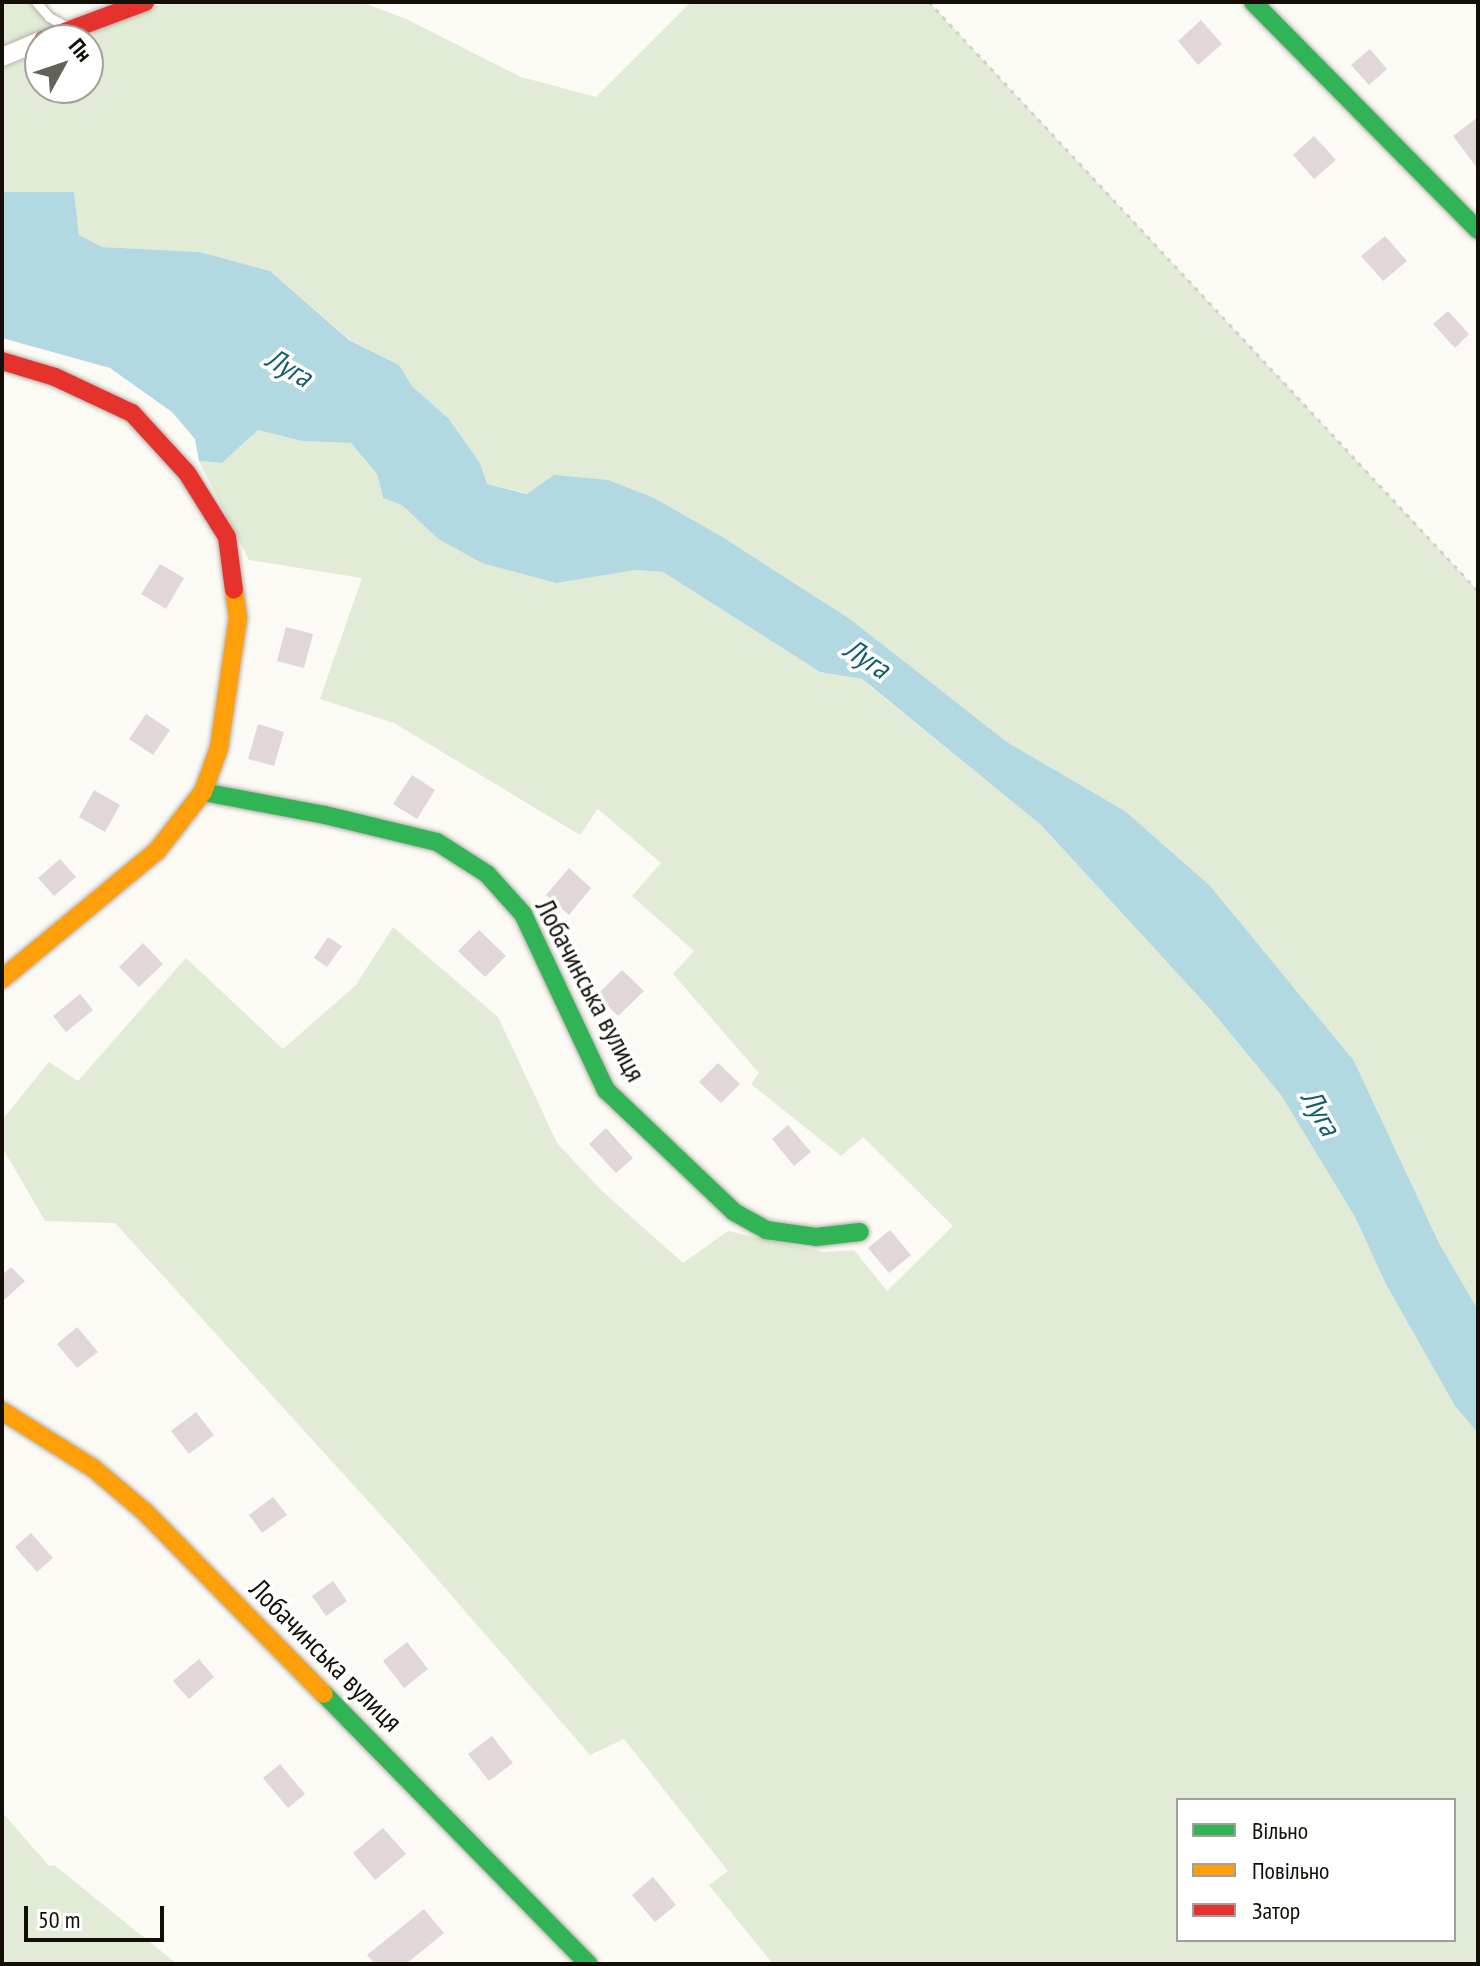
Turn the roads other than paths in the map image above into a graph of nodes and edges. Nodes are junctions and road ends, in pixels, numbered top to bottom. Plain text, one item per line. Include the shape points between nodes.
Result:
1 (36, 2) edge
2 (145, 2) edge
3 (1253, 2) edge
4 (62, 24) edge
5 (85, 24) edge
6 (24, 48) edge
7 (2, 57) edge
8 (1471, 212) edge
9 (1478, 230) edge
10 (2, 361) edge
11 (203, 792) junction
12 (2, 979) edge
13 (860, 1232) dead end
14 (2, 1411) edge
15 (588, 1964) edge

1 - 4 lane
2 - 5 street
3 - 8 street
6 - 7 street
8 - 9 street
10 - 11 street via 55,377 132,413 187,473 227,537 238,618 219,748
11 - 12 street via 157,851
11 - 13 street, Лобачинська вулиця via 437,842 487,874 523,914 606,1090 734,1212 766,1230 816,1237
14 - 15 street, Лобачинська вулиця via 93,1468 145,1512

